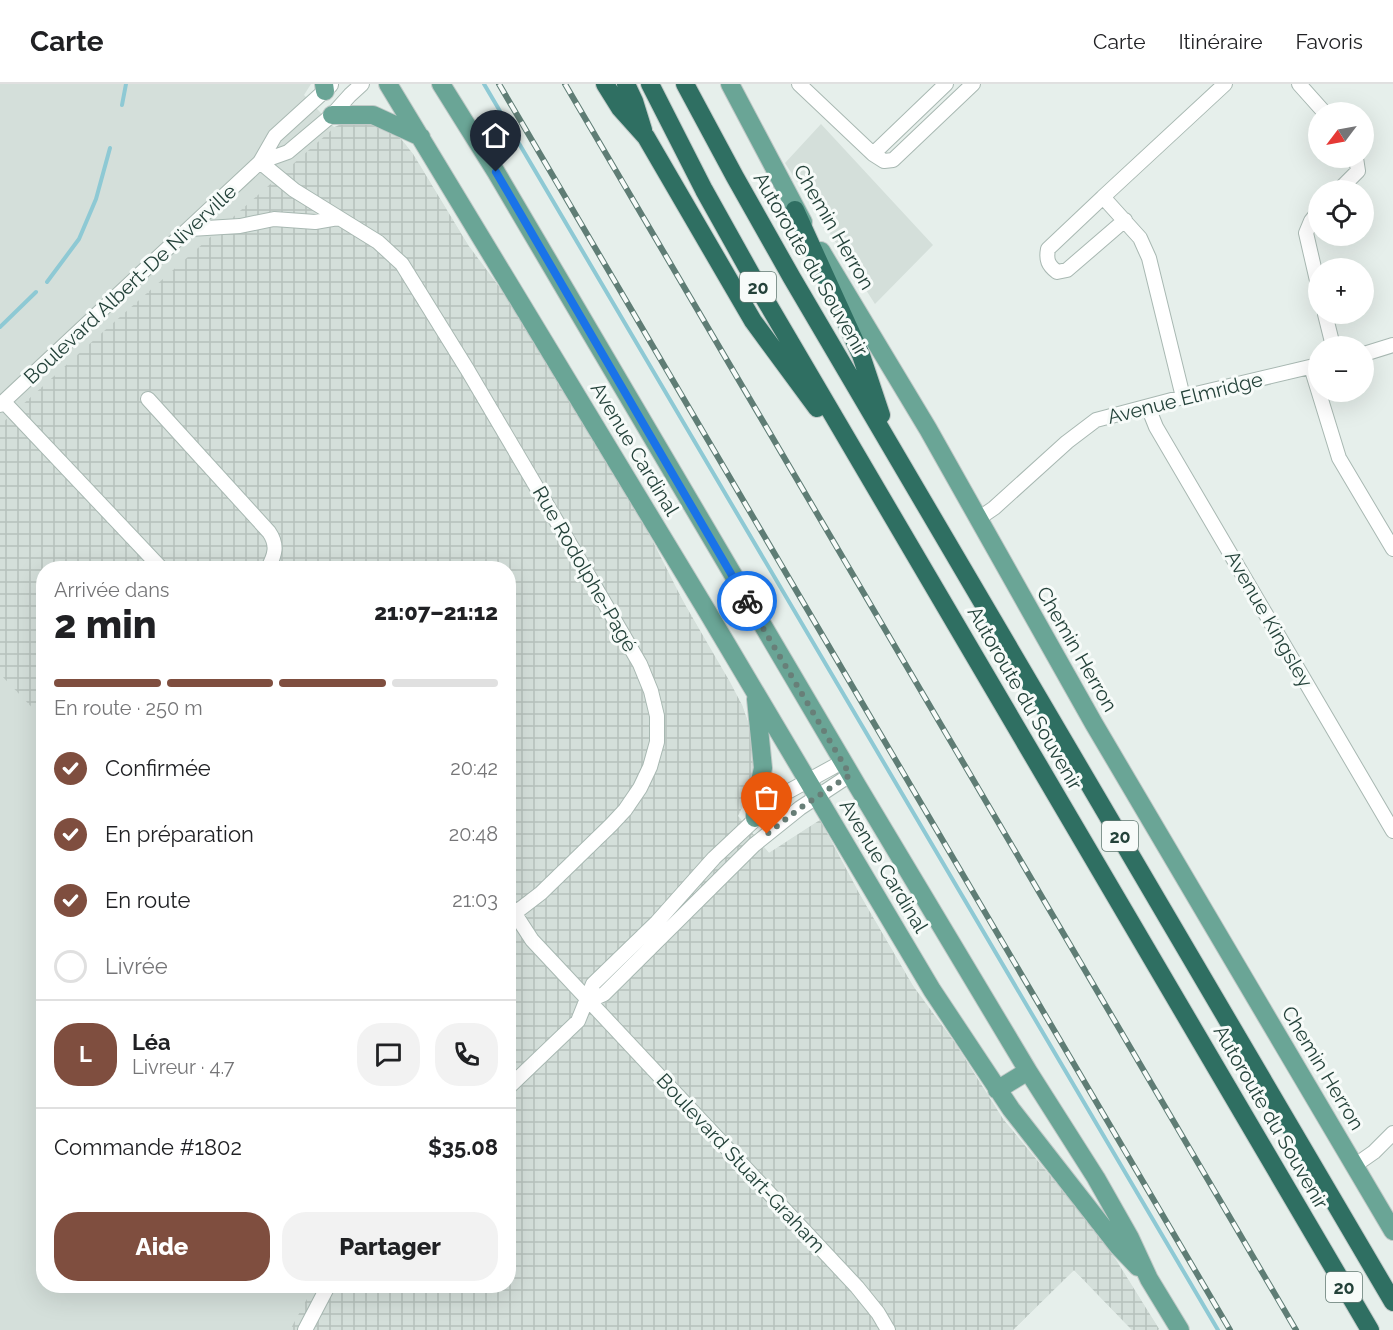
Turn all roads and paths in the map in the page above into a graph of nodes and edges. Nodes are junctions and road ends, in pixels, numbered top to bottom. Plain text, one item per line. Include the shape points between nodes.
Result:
1 (362, 84) edge
2 (388, 84) edge
3 (441, 84) edge
4 (605, 84) edge
5 (626, 84) edge
6 (650, 84) edge
7 (685, 84) edge
8 (730, 84) edge
9 (946, 84) edge
10 (973, 84) edge
11 (1225, 84) edge
12 (1299, 84) edge
13 (327, 86) edge
14 (801, 86) edge
15 (1315, 102) edge
16 (332, 116) junction
17 (421, 137) junction
18 (646, 137) junction
19 (873, 154) junction
20 (260, 162) junction
21 (1358, 168) edge
22 (1349, 180) edge
23 (1103, 197) junction
24 (795, 210) junction
25 (338, 218) junction
26 (1125, 220) junction
27 (190, 229) junction
28 (1393, 345) edge
29 (1374, 351) edge
30 (1308, 368) edge
31 (1183, 397) junction
32 (148, 399) dead end
33 (1324, 402) edge
34 (2, 404) edge
35 (1148, 407) junction
36 (894, 450) junction
37 (875, 486) junction
38 (978, 519) junction
39 (1393, 549) edge
40 (153, 561) edge
41 (272, 561) edge
42 (756, 694) junction
43 (846, 768) junction
44 (812, 789) junction
45 (755, 818) junction
46 (1393, 831) edge
47 (516, 906) edge
48 (516, 914) edge
49 (588, 1001) junction
50 (1028, 1071) junction
51 (516, 1080) edge
52 (998, 1090) junction
53 (1393, 1133) edge
54 (1354, 1166) junction
55 (1393, 1231) edge
56 (1149, 1279) junction
57 (324, 1293) edge
58 (1393, 1302) edge
59 (304, 1330) edge
60 (888, 1330) edge
61 (1180, 1330) edge
62 (1370, 1330) edge

1 - 16 street, Boulevard Albert-De Niverville
2 - 17 main road, Avenue Cardinal
3 - 43 main road, Avenue Cardinal
4 - 18 highway
5 - 18 highway
6 - 37 highway, Autoroute du Souvenir / 20 via 740,256
7 - 36 highway, Autoroute du Souvenir / 20 via 758,219
8 - 24 main road, Chemin Herron
9 - 19 street
10 - 19 street via 893,160 884,161
11 - 23 street
12 - 15 street
13 - 20 street, Boulevard Albert-De Niverville via 275,136
14 - 19 street
16 - 17 main road via 373,115
16 - 20 street, Boulevard Albert-De Niverville via 288,152
17 - 42 main road, Avenue Cardinal
18 - 37 highway via 753,321
20 - 25 street, Rue Rodolphe-Pagé
20 - 27 street, Boulevard Albert-De Niverville
21 - 22 street
23 - 26 street
23 - 26 street via 1048,249 1050,267 1058,272 1067,270
24 - 36 highway via 861,355
24 - 38 main road, Chemin Herron
25 - 27 street via 315,222 274,219
25 - 47 street, Rue Rodolphe-Pagé via 386,248 408,274 624,636 655,705 656,748 633,799 541,893
26 - 31 street via 1140,238 1149,258
27 - 34 street, Boulevard Albert-De Niverville
28 - 29 street
30 - 31 street, Avenue Elmridge
31 - 35 street, Avenue Elmridge
32 - 41 street via 269,532 275,544
33 - 39 street via 1339,458
34 - 40 street
35 - 38 street, Avenue Elmridge via 1087,426
35 - 46 street, Avenue Kingsley via 1156,427
36 - 58 highway, Autoroute du Souvenir / 20
37 - 62 highway, Autoroute du Souvenir / 20
38 - 54 main road, Chemin Herron
42 - 44 main road, Avenue Cardinal
42 - 45 main road via 763,768
43 - 44 street
43 - 50 main road, Avenue Cardinal
44 - 45 street via 787,791
44 - 49 street via 604,994
44 - 52 main road, Avenue Cardinal via 913,959
45 - 49 street via 593,984
48 - 49 street, Rue Rodolphe-Pagé via 532,940
49 - 51 street via 578,1021
49 - 60 street, Boulevard Stuart-Graham via 861,1292
50 - 52 main road
50 - 56 main road, Avenue Cardinal via 1096,1178
52 - 56 main road, Avenue Cardinal via 1118,1246
53 - 54 street
54 - 55 main road, Chemin Herron
56 - 61 main road, Avenue Cardinal
57 - 59 street

